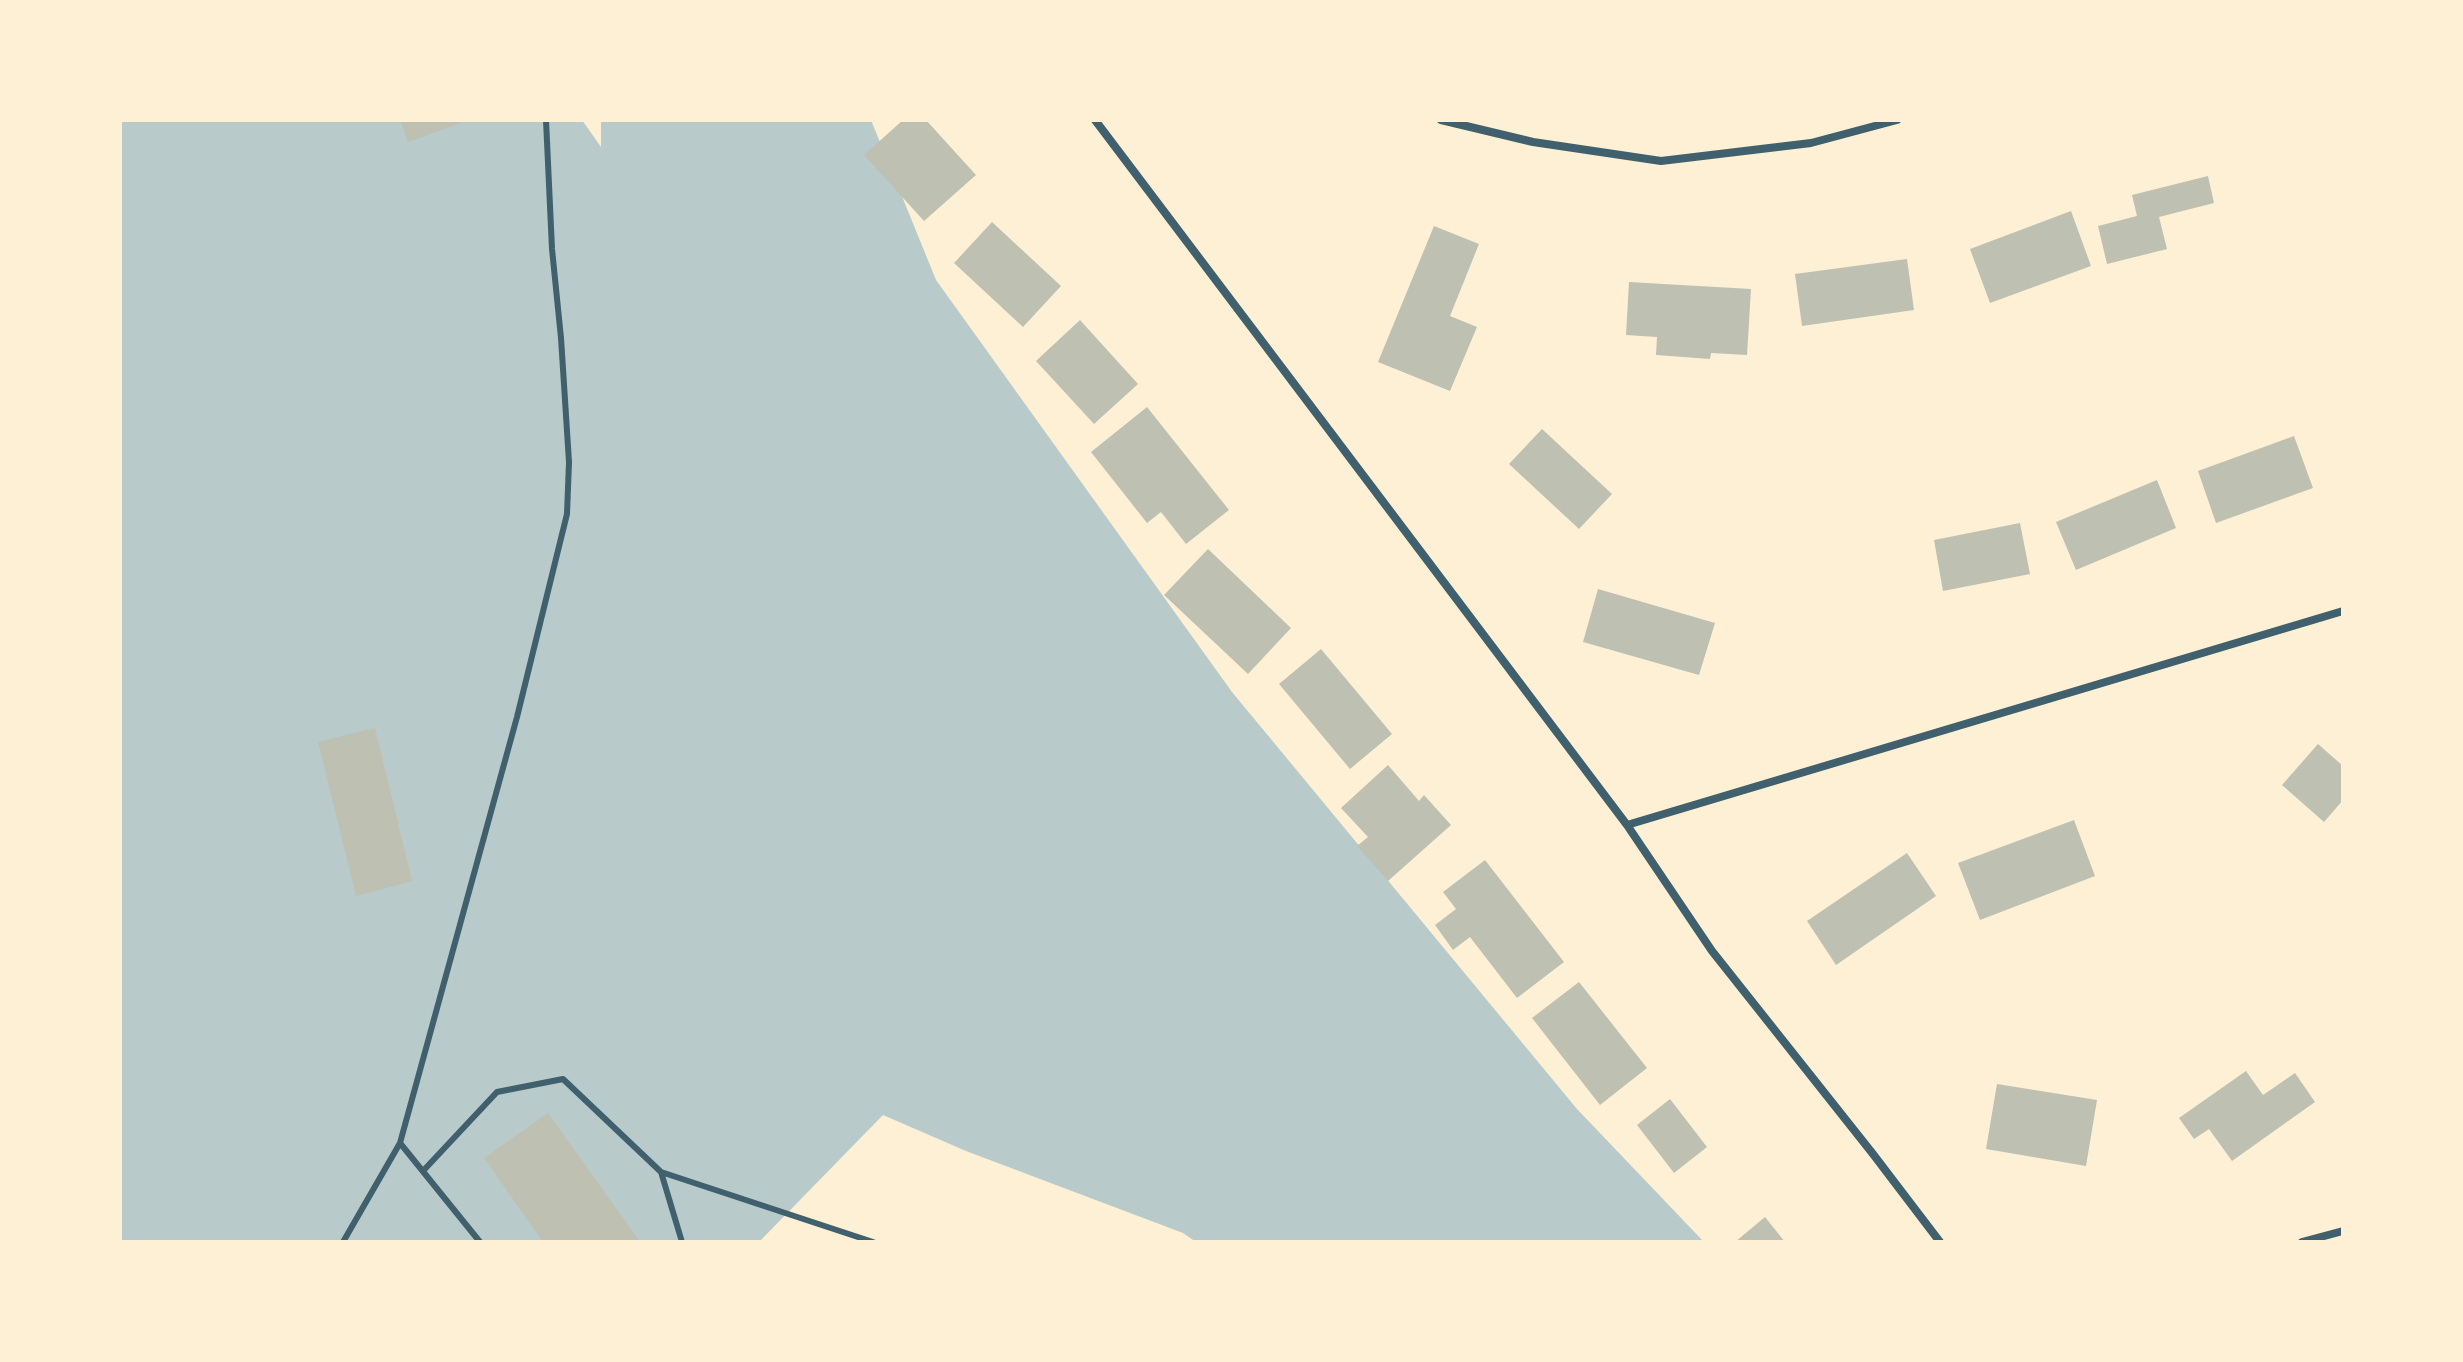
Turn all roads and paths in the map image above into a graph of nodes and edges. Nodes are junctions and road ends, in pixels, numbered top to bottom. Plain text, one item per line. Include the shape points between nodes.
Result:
1 (546, 120) edge
2 (1095, 120) edge
3 (1441, 120) edge
4 (1897, 120) edge
5 (2343, 611) edge
6 (1627, 825) junction
7 (400, 1143) junction
8 (423, 1171) junction
9 (661, 1172) junction
10 (2343, 1231) edge
11 (343, 1242) edge
12 (480, 1242) edge
13 (682, 1242) edge
14 (873, 1242) edge
15 (1940, 1242) edge
16 (2302, 1242) edge

1 - 7 lane via 569,462 567,514
2 - 6 street
3 - 4 street via 1533,142 1661,161 1811,143
5 - 6 street
6 - 15 street via 1712,951
7 - 8 lane
7 - 11 lane
8 - 9 lane via 497,1092 563,1079
8 - 12 lane
9 - 13 lane
9 - 14 lane
10 - 16 street

